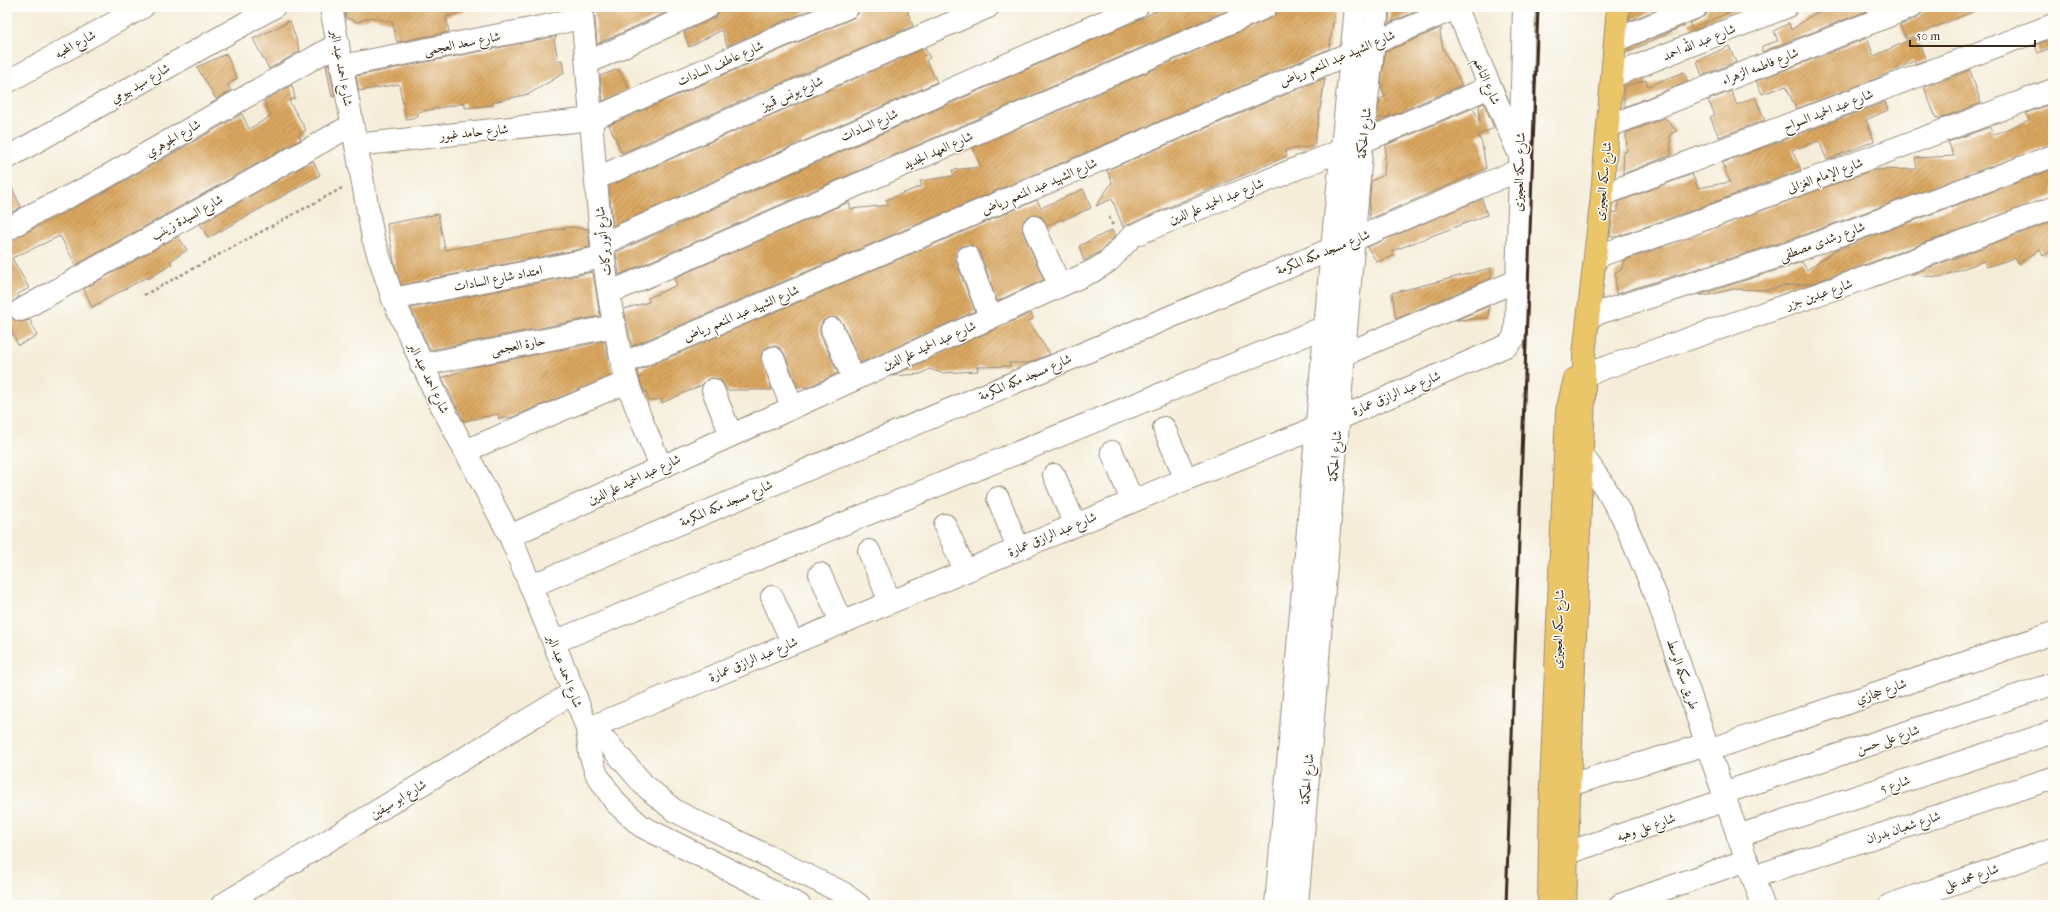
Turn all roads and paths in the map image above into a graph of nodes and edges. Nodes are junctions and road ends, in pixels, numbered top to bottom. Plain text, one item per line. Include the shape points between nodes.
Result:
1 (143, 7) edge
2 (274, 7) edge
3 (331, 7) edge
4 (708, 7) edge
5 (848, 7) edge
6 (988, 7) edge
7 (1137, 7) edge
8 (1266, 7) edge
9 (1356, 7) edge
10 (1378, 7) edge
11 (1524, 7) edge
12 (1618, 7) edge
13 (1696, 7) edge
14 (1786, 7) edge
15 (1911, 7) edge
16 (1456, 8) edge
17 (582, 12) edge
18 (2053, 25) edge
19 (1616, 40) junction
20 (1374, 42) junction
21 (338, 44) junction
22 (1352, 52) junction
23 (587, 63) junction
24 (342, 66) junction
25 (1613, 76) junction
26 (7, 82) edge
27 (1490, 87) junction
28 (2053, 90) edge
29 (592, 119) junction
30 (1609, 126) junction
31 (354, 135) junction
32 (1362, 142) junction
33 (1342, 150) junction
34 (2053, 156) edge
35 (7, 158) edge
36 (1519, 162) junction
37 (362, 178) junction
38 (597, 178) junction
39 (1602, 195) junction
40 (2053, 208) edge
41 (1034, 227) dead end
42 (7, 230) edge
43 (1354, 240) junction
44 (1332, 248) junction
45 (602, 250) junction
46 (968, 257) dead end
47 (1595, 257) junction
48 (1516, 281) junction
49 (1060, 286) junction
50 (609, 294) junction
51 (144, 296) dead end
52 (393, 299) junction
53 (21, 310) dead end
54 (1589, 316) junction
55 (990, 317) junction
56 (614, 326) junction
57 (1325, 327) junction
58 (832, 330) dead end
59 (1514, 338) joint
60 (1343, 354) junction
61 (773, 358) dead end
62 (421, 365) junction
63 (1584, 365) junction
64 (625, 373) junction
65 (854, 379) junction
66 (713, 390) dead end
67 (792, 407) junction
68 (1338, 418) junction
69 (1164, 428) dead end
70 (1317, 428) junction
71 (731, 435) junction
72 (465, 451) junction
73 (1112, 452) dead end
74 (1581, 453) junction
75 (661, 467) junction
76 (1054, 475) dead end
77 (1186, 479) junction
78 (998, 498) dead end
79 (1132, 501) junction
80 (945, 525) dead end
81 (1075, 525) junction
82 (510, 536) junction
83 (1018, 548) junction
84 (868, 551) dead end
85 (965, 571) junction
86 (820, 574) dead end
87 (531, 586) junction
88 (772, 597) dead end
89 (890, 602) junction
90 (841, 622) junction
91 (2053, 633) edge
92 (554, 642) junction
93 (792, 642) junction
94 (2053, 684) edge
95 (574, 692) junction
96 (588, 729) junction
97 (2053, 732) edge
98 (1708, 747) junction
99 (2053, 778) edge
100 (1569, 785) junction
101 (1725, 796) junction
102 (1738, 836) junction
103 (2053, 849) edge
104 (1567, 853) junction
105 (1750, 868) junction
106 (222, 905) edge
107 (799, 905) edge
108 (859, 905) edge
109 (1276, 905) edge
110 (1297, 905) edge
111 (1549, 905) edge
112 (1565, 905) edge
113 (1620, 905) edge
114 (1763, 905) edge
115 (1890, 905) edge

1 - 26 street, شارع المحبه
2 - 35 street, شارع سيد بيومي
3 - 21 street, شارع احمد عبد البر
4 - 23 street
5 - 29 street, شارع عاطف السادات
6 - 38 street, شارع يونس قمبيز
7 - 45 street, شارع السادات
8 - 50 street, شارع العهد الجديد
9 - 22 street, شارع الحكمة
10 - 20 street, شارع الحكمة
11 - 36 street, شارع سكة العجيزى
12 - 19 main road, شارع سكه العجيزى
13 - 19 street
14 - 25 street, شارع عبد الله احمد
15 - 30 street, شارع فاطمه الزهراء
16 - 20 street, شارع الشهيد عبد المنعم رياض
16 - 27 street, شارع الناعم
17 - 23 street, شارع أنور بركات
17 - 24 street, شارع سعد العجمى via 551,25
18 - 39 street, شارع عبد الحميد السواح
19 - 25 main road, شارع سكه العجيزى
20 - 22 street, شارع الشهيد عبد المنعم رياض
20 - 32 street, شارع الحكمة
21 - 24 street, شارع احمد عبد البر
21 - 42 street, شارع الجوهري via 92,185
22 - 33 street, شارع الحكمة
22 - 64 street, شارع الشهيد عبد المنعم رياض
23 - 29 street, شارع أنور بركات
24 - 31 street, شارع احمد عبد البر
25 - 30 main road, شارع سكه العجيزى
27 - 32 street
27 - 36 street, شارع الناعم
28 - 47 street, شارع الإمام الغزالى via 1686,226
29 - 31 street, شارع حامد غبور
29 - 38 street, شارع أنور بركات
30 - 39 main road, شارع سكه العجيزى
31 - 37 street, شارع احمد عبد البر
31 - 53 street, شارع السيدة زينب
32 - 43 street, شارع الحكمة
33 - 44 street, شارع الحكمة
33 - 49 street, شارع عبد الحميد علم الدين via 1132,236 1109,261
34 - 54 street, شارع رشدى مصطفى via 1793,252
36 - 43 street, شارع مسجد مكه المكرمة
36 - 48 street, شارع سكة العجيزى
37 - 51 path
37 - 52 street, شارع احمد عبد البر via 373,238
38 - 45 street, شارع أنور بركات
39 - 47 main road, شارع سكه العجيزى
40 - 63 street, شارع عبدين جزر via 1868,277
41 - 49 street
43 - 44 street, شارع مسجد مكه المكرمة
43 - 60 street, شارع الحكمة
44 - 57 street, شارع الحكمة
44 - 87 street, شارع مسجد مكه المكرمة
45 - 50 street, شارع أنور بركات
45 - 52 street, امتداد شارع السادات
46 - 55 street
47 - 54 main road, شارع سكه العجيزى
48 - 59 street, شارع سكة العجيزى
48 - 60 street
49 - 55 street, شارع عبد الحميد علم الدين
50 - 56 street, شارع أنور بركات
52 - 62 street, شارع احمد عبد البر
54 - 63 main road, شارع سكه العجيزى
55 - 65 street, شارع عبد الحميد علم الدين
56 - 62 street, حارة العجمى
56 - 64 street, شارع أنور بركات
57 - 70 street, شارع الحكمة
57 - 92 street
58 - 65 street
59 - 68 street, شارع عبد الرازق عمارة via 1508,345
60 - 68 street, شارع الحكمة
61 - 67 street
62 - 72 street, شارع احمد عبد البر
63 - 74 main road, شارع سكه العجيزى
63 - 111 main road, شارع سكه العجيزى via 1574,382 1567,411
64 - 72 street, شارع الشهيد عبد المنعم رياض
64 - 75 street, شارع أنور بركات
65 - 67 street, شارع عبد الحميد علم الدين
66 - 71 street
67 - 71 street, شارع عبد الحميد علم الدين
68 - 70 street, شارع عبد الرازق عمارة
68 - 110 street, شارع الحكمة
69 - 77 street
70 - 77 street, شارع عبد الرازق عمارة
70 - 109 street, شارع الحكمة
71 - 75 street, شارع عبد الحميد علم الدين
72 - 82 street, شارع احمد عبد البر
73 - 79 street
74 - 98 street, طريق سكه الوسط via 1604,486 1658,598
74 - 100 main road, شارع سكه العجيزى
75 - 82 street, شارع عبد الحميد علم الدين
76 - 81 street
77 - 79 street, شارع عبد الرازق عمارة
78 - 83 street
79 - 81 street, شارع عبد الرازق عمارة
80 - 85 street
81 - 83 street, شارع عبد الرازق عمارة
82 - 87 street, شارع احمد عبد البر
83 - 85 street, شارع عبد الرازق عمارة
84 - 89 street
85 - 89 street, شارع عبد الرازق عمارة
86 - 90 street
87 - 92 street, شارع احمد عبد البر
88 - 93 street
89 - 90 street, شارع عبد الرازق عمارة
90 - 93 street, شارع عبد الرازق عمارة
91 - 98 street, شارع حجازي
92 - 95 street, شارع احمد عبد البر
93 - 96 street, شارع عبد الرازق عمارة
94 - 101 street, شارع على حسن
95 - 96 street, شارع احمد عبد البر
95 - 106 street, شارع ابو سيفين
96 - 107 street, شارع احمد عبد البر via 590,754 597,774 616,803 641,826
96 - 108 street via 606,741 644,785 675,811 842,893
97 - 102 street, شارع 5
98 - 100 street, شارع حجازي
98 - 101 street, طريق سكه الوسط
99 - 105 street, شارع شعبان بدران
100 - 104 main road, شارع سكه العجيزى
101 - 102 street, طريق سكه الوسط
101 - 104 street, شارع على وهبه
102 - 105 street, طريق سكه الوسط
103 - 115 street, شارع محمد على
104 - 112 main road, شارع سكه العجيزى
105 - 113 street, شارع شعبان بدران
105 - 114 street, طريق سكه الوسط

